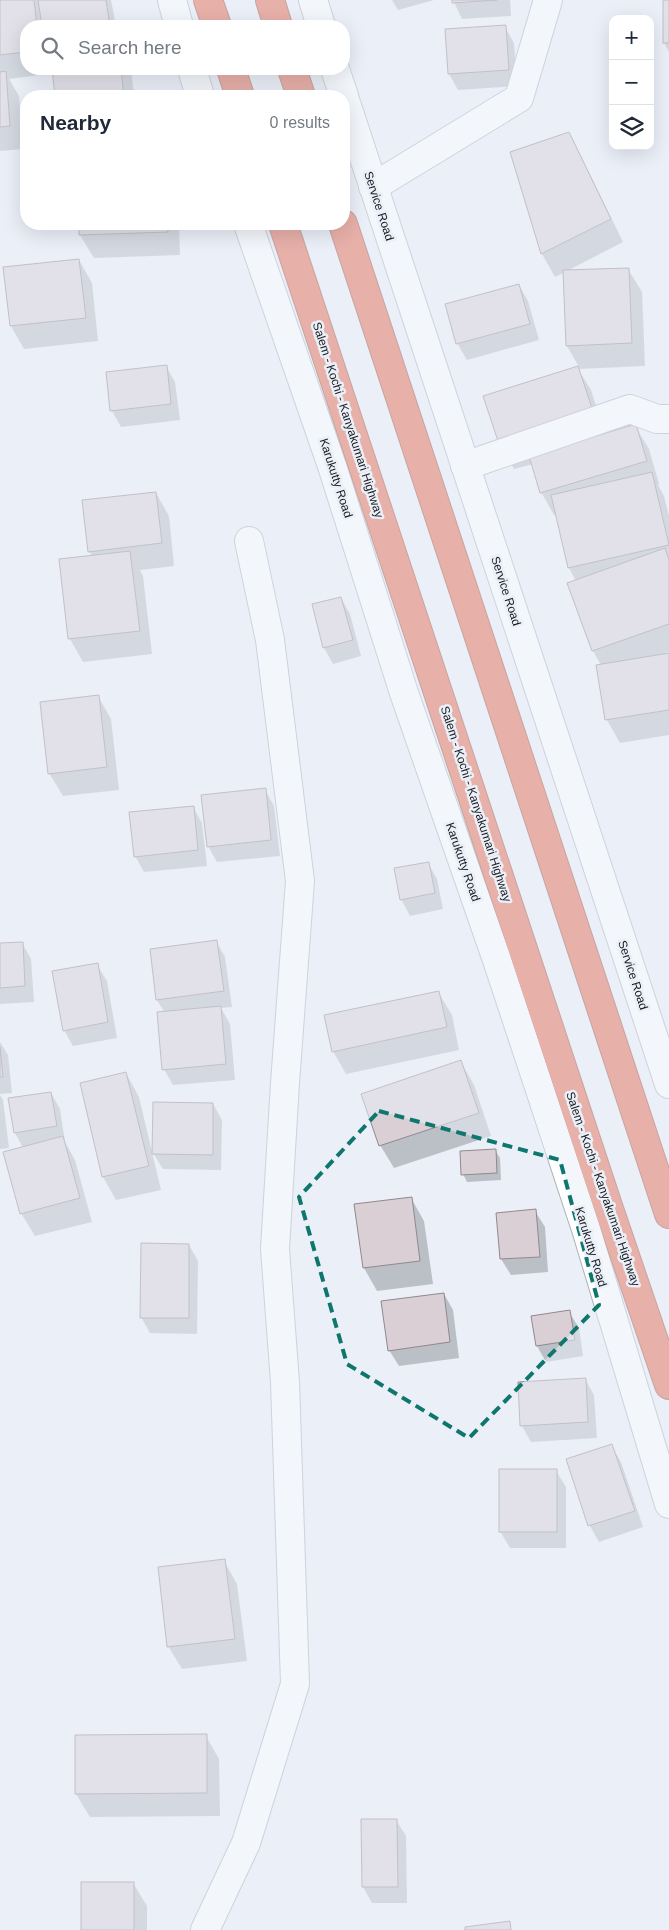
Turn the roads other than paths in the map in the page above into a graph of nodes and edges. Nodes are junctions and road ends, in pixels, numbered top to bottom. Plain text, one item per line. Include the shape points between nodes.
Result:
1 (172, 0) edge
2 (208, 0) edge
3 (270, 0) edge
4 (313, 0) edge
5 (548, 0) edge
6 (178, 20) edge
7 (215, 20) edge
8 (276, 20) edge
9 (320, 20) edge
10 (194, 75) edge
11 (233, 75) edge
12 (294, 75) edge
13 (337, 75) edge
14 (198, 90) edge
15 (238, 90) edge
16 (299, 90) edge
17 (342, 90) edge
18 (350, 115) edge
19 (373, 187) junction
20 (250, 230) edge
21 (285, 230) edge
22 (344, 230) edge
23 (669, 419) edge
24 (465, 466) junction
25 (249, 541) dead end
26 (669, 1084) edge
27 (669, 1214) edge
28 (669, 1385) edge
29 (669, 1504) edge
30 (205, 1930) edge

1 - 6 street
2 - 7 highway
3 - 8 highway
4 - 9 street
5 - 19 street via 519,98
10 - 14 street
11 - 15 highway
12 - 16 highway
13 - 17 street, Service Road
18 - 19 street, Service Road
19 - 24 street, Service Road
20 - 29 street, Karukutty Road via 580,1210
21 - 28 highway, Salem - Kochi - Kanyakumari Highway
22 - 27 highway
23 - 24 street via 657,419 630,409
24 - 26 street, Service Road
25 - 30 street via 270,640 300,881 275,1249 285,1382 295,1684 246,1843

